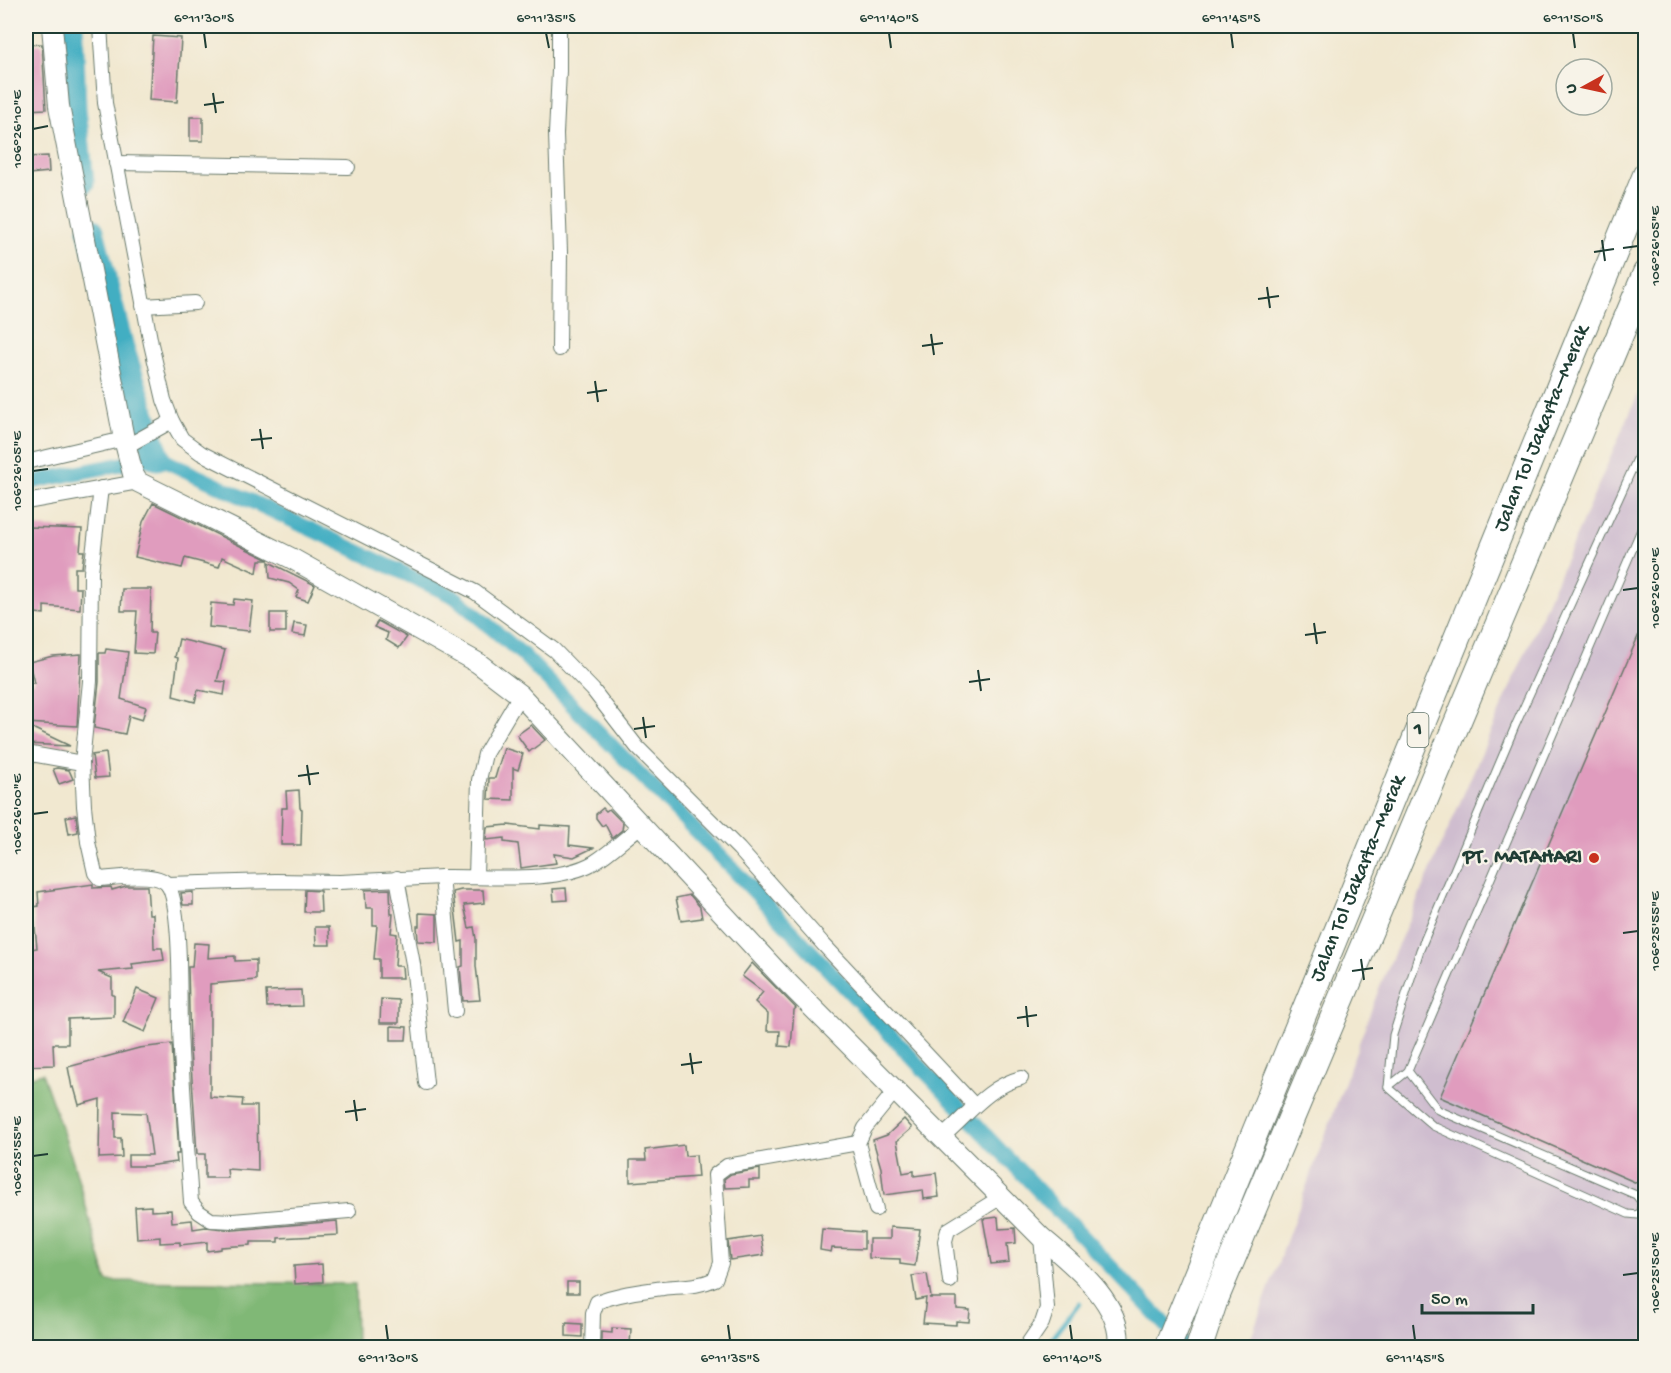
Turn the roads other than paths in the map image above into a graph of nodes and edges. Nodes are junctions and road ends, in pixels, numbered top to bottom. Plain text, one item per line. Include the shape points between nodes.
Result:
1 (52, 26) edge
2 (100, 26) edge
3 (559, 26) edge
4 (116, 164) junction
5 (348, 167) dead end
6 (1646, 175) edge
7 (1646, 273) edge
8 (195, 303) dead end
9 (143, 306) junction
10 (559, 349) dead end
11 (167, 424) junction
12 (1646, 439) edge
13 (128, 445) junction
14 (26, 462) edge
15 (135, 478) junction
16 (101, 488) junction
17 (26, 502) edge
18 (1646, 518) edge
19 (520, 695) junction
20 (26, 753) edge
21 (82, 763) junction
22 (641, 826) junction
23 (476, 876) junction
24 (442, 877) junction
25 (397, 879) junction
26 (167, 884) junction
27 (455, 1011) dead end
28 (1408, 1071) junction
29 (1021, 1078) dead end
30 (426, 1083) dead end
31 (1389, 1087) junction
32 (895, 1091) junction
33 (972, 1108) junction
34 (945, 1134) junction
35 (858, 1143) junction
36 (1001, 1197) junction
37 (876, 1209) dead end
38 (349, 1211) dead end
39 (1041, 1237) junction
40 (950, 1281) dead end
41 (592, 1347) edge
42 (1024, 1347) edge
43 (1119, 1347) edge
44 (1167, 1347) edge
45 (1199, 1347) edge

1 - 13 street via 59,106
2 - 4 street via 105,103
3 - 10 street
4 - 5 street
4 - 9 street
6 - 44 highway, Jalan Tol Jakarta–Merak / 1
7 - 45 highway, Jalan Tol Jakarta–Merak / 1 via 1214,1302
8 - 9 street
9 - 11 street
11 - 13 street
11 - 33 street via 201,453 475,592 554,650 593,690 637,747 739,849
12 - 31 lane via 1516,724 1420,950 1393,1035
13 - 14 street
13 - 15 street
15 - 16 street
15 - 19 street via 291,558 478,663
16 - 17 street
16 - 21 street via 91,572 90,681
18 - 28 lane
19 - 22 street
19 - 23 street via 485,754 479,780
20 - 21 street
21 - 26 street via 88,842 95,873 100,879 145,877
22 - 23 street via 592,863 569,871 545,876
22 - 32 street
23 - 24 street
24 - 25 street
24 - 27 street
25 - 26 street
25 - 30 street via 413,964
26 - 38 street via 178,940 191,1202 211,1220
28 - 31 lane
28 - 31 lane via 1438,1110 1636,1195 1642,1209 1638,1215 1628,1214 1433,1125
29 - 33 street via 1005,1082
32 - 34 street
32 - 35 street
33 - 34 street
34 - 36 street
35 - 37 street
35 - 41 street via 727,1166 715,1175 721,1263 715,1279 597,1302
36 - 39 street
36 - 40 street via 948,1230 945,1241
39 - 42 street via 1047,1308 1042,1323
39 - 43 street via 1091,1281 1118,1323

